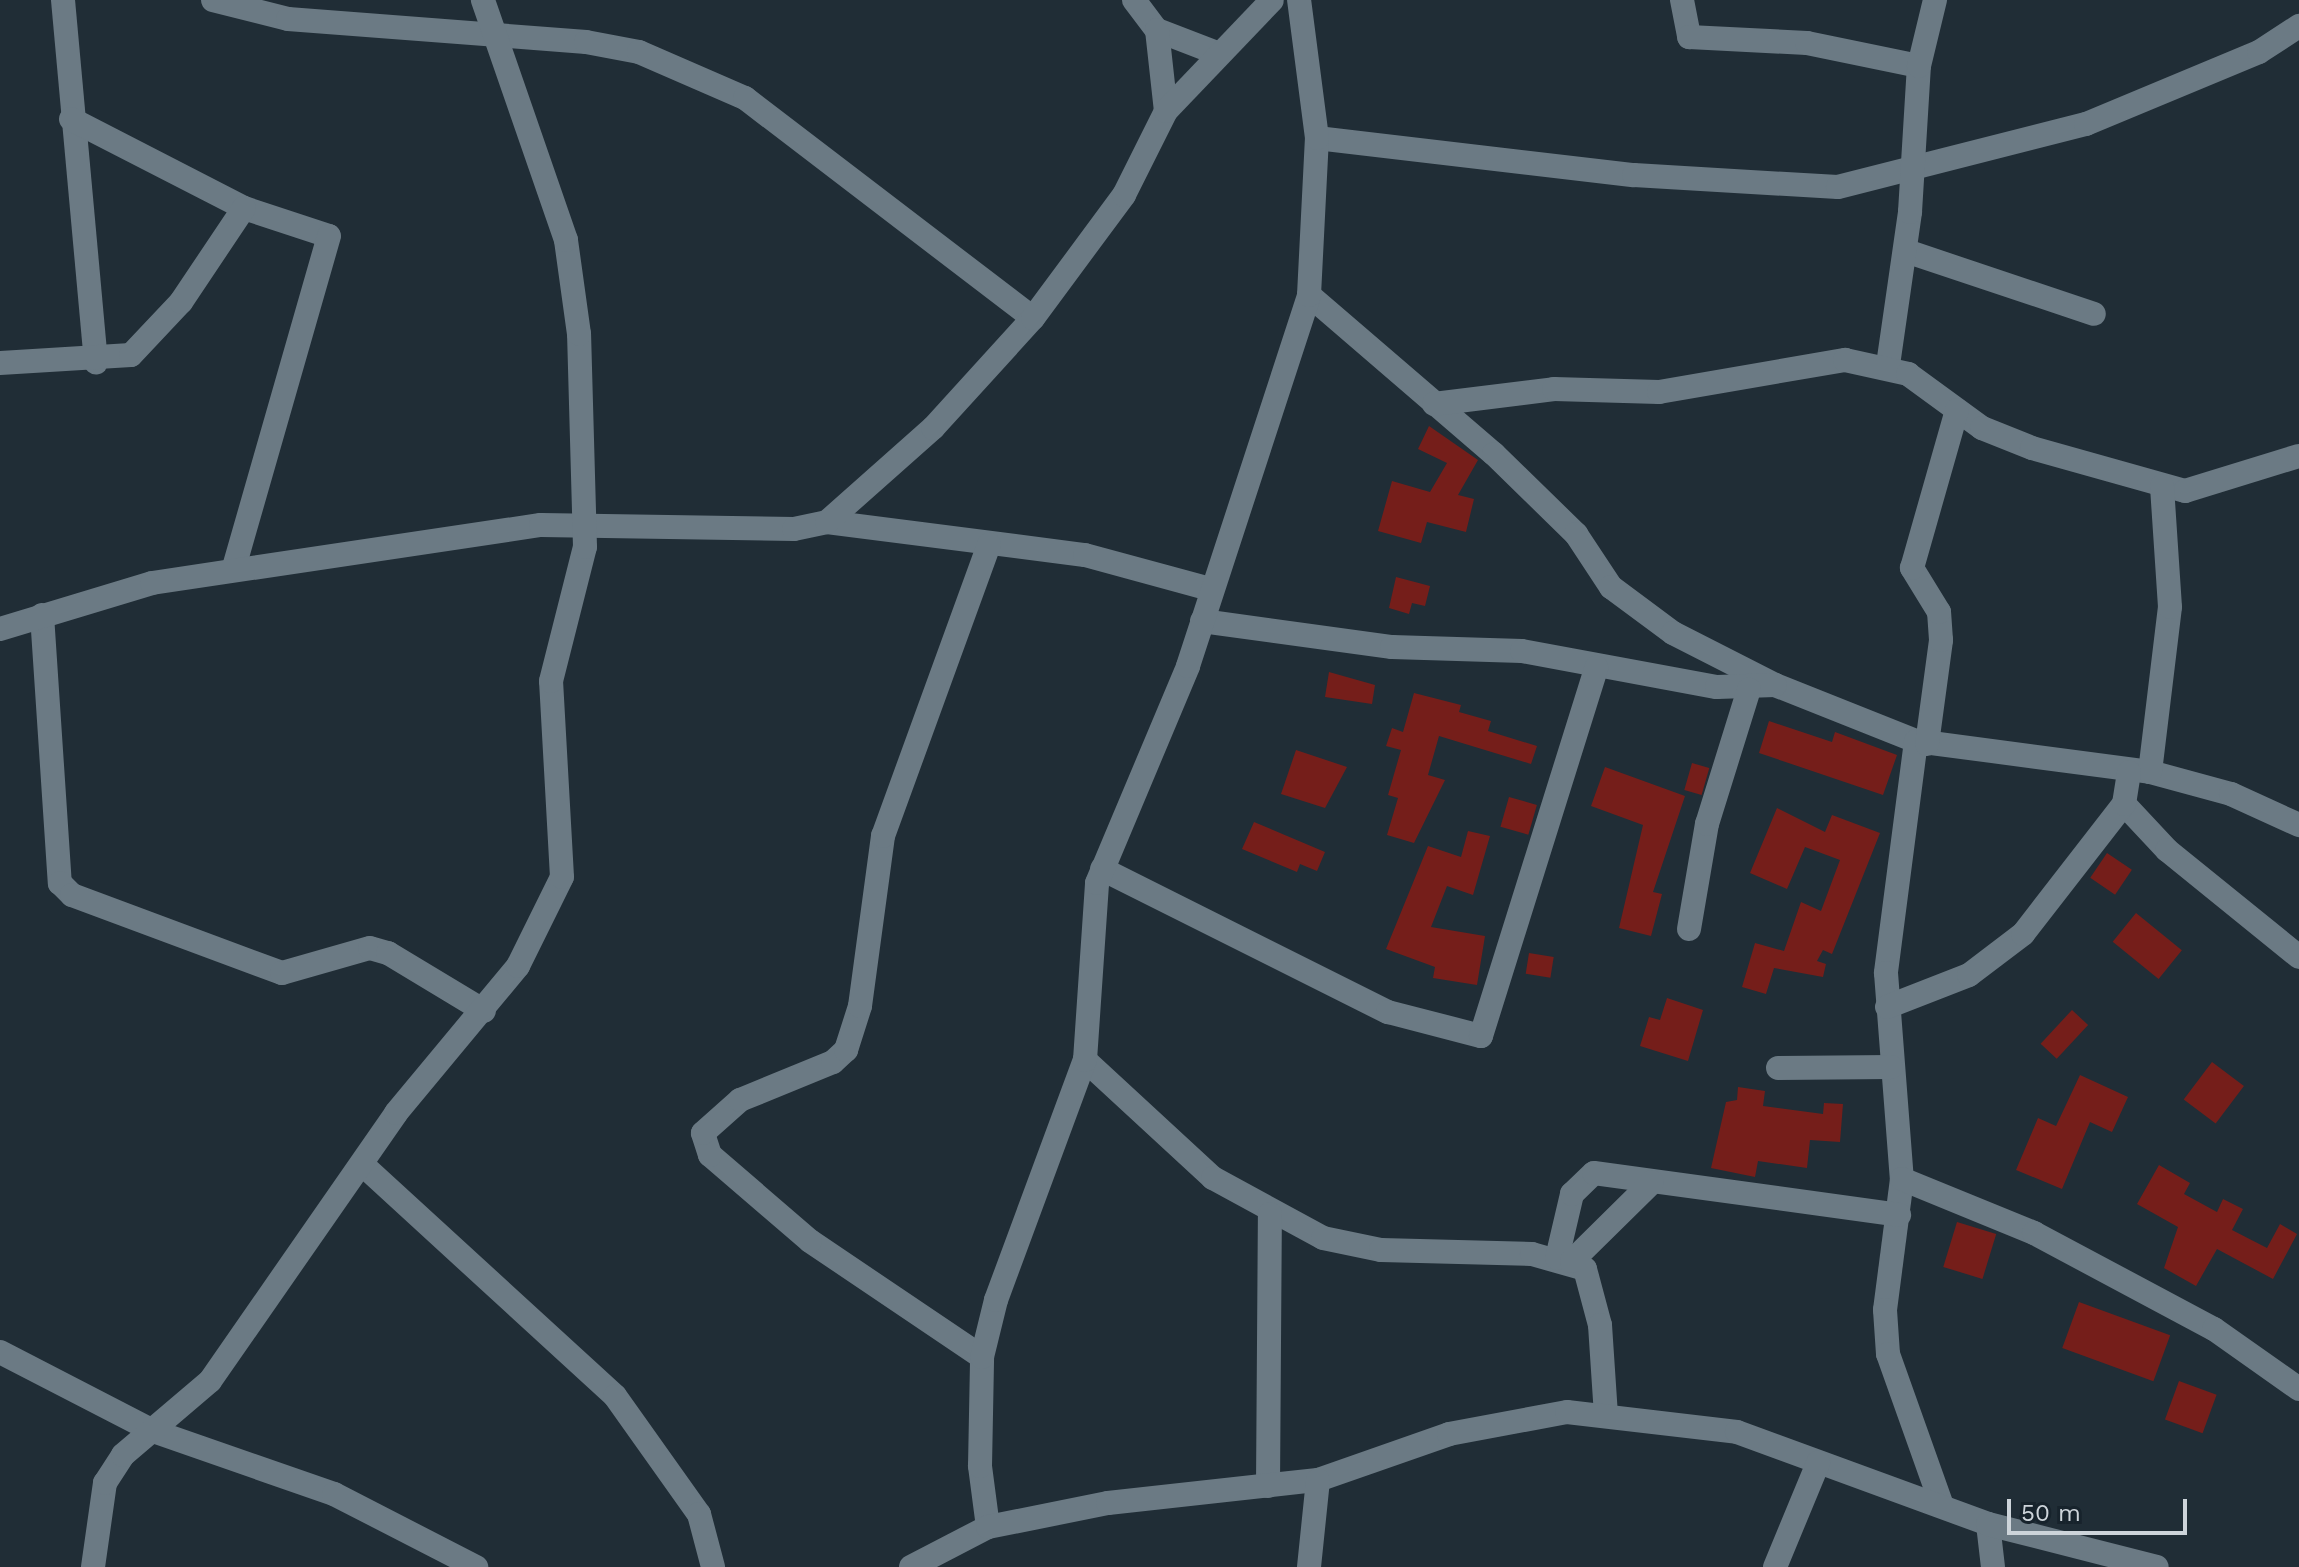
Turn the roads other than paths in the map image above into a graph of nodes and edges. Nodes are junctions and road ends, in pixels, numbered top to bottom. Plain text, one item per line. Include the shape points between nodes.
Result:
1 (63, 0) edge
2 (213, 0) edge
3 (483, 0) edge
4 (1134, 0) edge
5 (1272, 0) edge
6 (1299, 0) edge
7 (1682, 0) edge
8 (1935, 0) edge
9 (2299, 26) edge
10 (1157, 30) junction
11 (494, 40) junction
12 (1217, 53) junction
13 (1919, 66) junction
14 (1166, 111) junction
15 (71, 119) junction
16 (1317, 138) junction
17 (1914, 172) junction
18 (244, 208) junction
19 (1906, 251) junction
20 (1309, 295) junction
21 (2094, 314) dead end
22 (1033, 318) junction
23 (0, 363) edge
24 (96, 363) junction
25 (1888, 365) junction
26 (1434, 404) junction
27 (1957, 410) junction
28 (2299, 456) edge
29 (2162, 486) junction
30 (827, 522) junction
31 (585, 525) junction
32 (989, 545) junction
33 (234, 568) junction
34 (1210, 589) junction
35 (42, 615) junction
36 (1202, 621) junction
37 (0, 629) edge
38 (1725, 659) junction
39 (1596, 668) junction
40 (1775, 685) junction
41 (1717, 687) junction
42 (1749, 689) junction
43 (1921, 742) junction
44 (2140, 772) junction
45 (2124, 804) junction
46 (2299, 825) edge
47 (1102, 869) junction
48 (1689, 929) dead end
49 (2299, 957) edge
50 (1887, 1007) junction
51 (484, 1011) junction
52 (1085, 1060) junction
53 (1891, 1067) junction
54 (1778, 1068) dead end
55 (364, 1166) junction
56 (1902, 1179) junction
57 (1652, 1182) junction
58 (1270, 1214) junction
59 (1899, 1215) junction
60 (1565, 1259) junction
61 (0, 1352) edge
62 (982, 1357) junction
63 (2299, 1389) edge
64 (1606, 1415) junction
65 (153, 1431) junction
66 (1818, 1463) junction
67 (1318, 1480) junction
68 (1268, 1486) junction
69 (1942, 1506) junction
70 (1988, 1524) junction
71 (988, 1527) junction
72 (93, 1567) edge
73 (476, 1567) edge
74 (713, 1567) edge
75 (911, 1567) edge
76 (1309, 1567) edge
77 (1775, 1567) edge
78 (1993, 1567) edge
79 (2157, 1567) edge

1 - 15 street
2 - 11 street via 288,19
3 - 11 street
4 - 10 street
5 - 12 street
6 - 16 street
7 - 13 street via 1689,37 1807,43
8 - 13 street
9 - 17 street via 2259,52 2086,124
10 - 12 street
10 - 14 street
11 - 22 street via 586,42 639,52 745,98
11 - 31 street via 566,240 579,334
12 - 14 street
13 - 17 street
14 - 22 street via 1124,195
15 - 18 street
15 - 24 street
16 - 17 street via 1782,189 1838,187
16 - 20 street
17 - 19 street
18 - 24 street via 181,302 138,349
18 - 33 street via 329,236
19 - 21 street
19 - 25 street
20 - 26 street
20 - 34 street
22 - 30 street via 933,428
23 - 24 street
25 - 26 street via 1845,360 1659,392 1503,392
25 - 27 street
26 - 38 street via 1576,534 1611,587 1673,633
27 - 29 street via 2032,448
27 - 43 street via 1912,568 1939,612 1941,640
28 - 29 street via 2216,487
29 - 44 street via 2170,607
30 - 31 street via 778,529
30 - 32 street
31 - 33 street
31 - 51 street via 551,681 562,877 544,923
32 - 34 street via 1085,555
32 - 62 street via 883,836 850,1041 833,1062 740,1100 703,1133 710,1155 810,1241
33 - 35 street
34 - 36 street
35 - 37 street
35 - 51 street via 60,883 72,895 282,973 370,948 388,953
36 - 39 street via 1392,647 1522,651
36 - 47 street
38 - 40 street
38 - 41 street
39 - 41 street
39 - 47 street via 1481,1036 1388,1012
40 - 42 street
40 - 43 street
41 - 42 street
42 - 48 street via 1707,824
43 - 44 street
43 - 50 street via 1905,792
44 - 45 street
44 - 46 street via 2231,794
45 - 49 street via 2167,850
45 - 50 street via 2023,934 1969,975
47 - 52 street
50 - 53 street
51 - 55 street via 396,1113
52 - 58 street via 1213,1178
52 - 62 street via 996,1300
53 - 54 street
53 - 56 street
55 - 65 street via 210,1381
55 - 74 street via 615,1396 699,1514
56 - 59 street
56 - 63 street via 2034,1233 2214,1329
57 - 59 street
57 - 60 street
57 - 60 street via 1584,1176
58 - 60 street via 1323,1238 1381,1250
58 - 68 street
59 - 69 street via 1885,1310 1888,1354
60 - 64 street via 1592,1280
61 - 65 street
62 - 71 street via 980,1466
64 - 66 street via 1737,1432
64 - 67 street via 1519,1417
65 - 72 street via 123,1455 105,1483
65 - 73 street via 334,1494
66 - 69 street
66 - 77 street
67 - 68 street
67 - 76 street
68 - 71 street via 1108,1503
69 - 70 street
70 - 78 street
70 - 79 street
71 - 75 street

